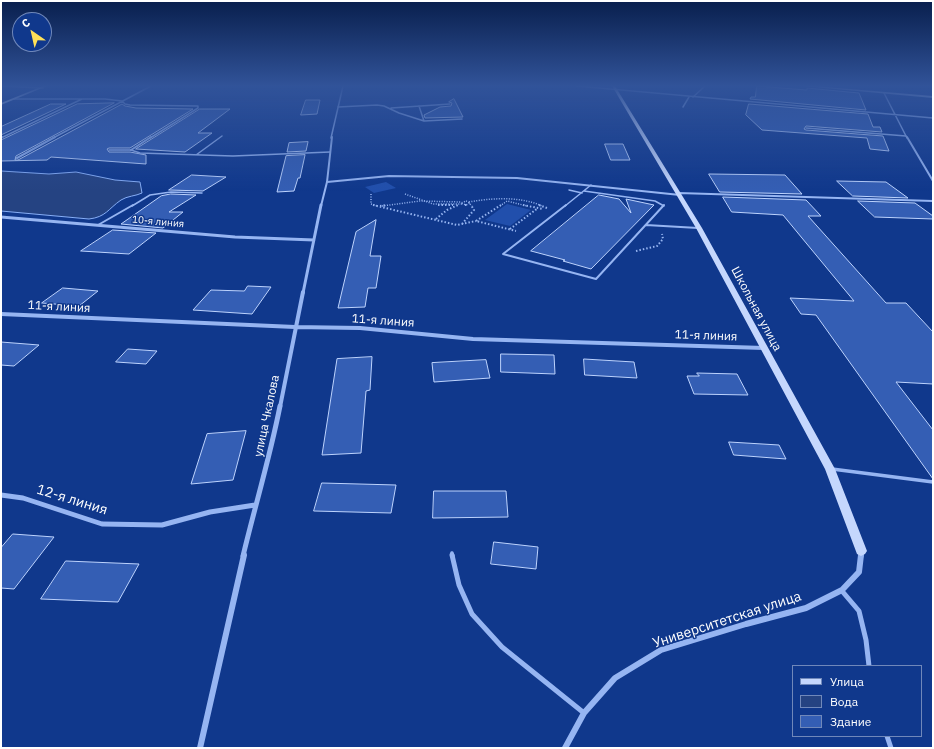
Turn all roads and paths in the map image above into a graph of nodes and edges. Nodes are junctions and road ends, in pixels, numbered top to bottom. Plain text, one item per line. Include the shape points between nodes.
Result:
1 (36, 121) edge
2 (86, 121) edge
3 (178, 121) edge
4 (335, 121) edge
5 (634, 121) edge
6 (899, 121) edge
7 (806, 128) dead end
8 (222, 136) dead end
9 (906, 136) junction
10 (1, 138) edge
11 (109, 150) dead end
12 (132, 150) junction
13 (330, 152) junction
14 (196, 155) junction
15 (18, 158) dead end
16 (933, 181) edge
17 (328, 182) junction
18 (591, 186) junction
19 (568, 190) dead end
20 (584, 190) junction
21 (202, 193) dead end
22 (582, 193) junction
23 (371, 194) dead end
24 (405, 194) dead end
25 (679, 194) junction
26 (420, 201) junction
27 (933, 201) edge
28 (462, 203) junction
29 (469, 203) junction
30 (380, 206) junction
31 (539, 208) junction
32 (553, 211) junction
33 (557, 212) junction
34 (1, 217) edge
35 (436, 220) junction
36 (476, 221) junction
37 (461, 224) junction
38 (98, 225) junction
39 (646, 225) junction
40 (651, 225) junction
41 (699, 228) junction
42 (510, 229) junction
43 (528, 234) junction
44 (314, 240) junction
45 (622, 251) junction
46 (1, 314) edge
47 (295, 327) junction
48 (764, 348) junction
49 (830, 469) junction
50 (933, 482) edge
51 (1, 495) edge
52 (255, 505) junction
53 (861, 551) joint
54 (452, 553) dead end
55 (842, 590) junction
56 (869, 665) edge
57 (584, 713) junction
58 (887, 737) edge
59 (200, 748) edge
60 (565, 748) edge
61 (891, 748) edge

1 - 10 street
2 - 15 street
3 - 12 street
4 - 13 street, улица Чкалова
5 - 25 street, Школьная улица
6 - 9 street
7 - 9 lane
8 - 14 lane
9 - 16 street
11 - 12 lane
12 - 14 lane via 140,153
13 - 14 lane
13 - 17 street, улица Чкалова
17 - 18 street via 404,176 517,178
17 - 44 street, улица Чкалова
18 - 20 lane
18 - 25 street
19 - 22 lane
20 - 22 lane
20 - 39 lane via 655,201 665,205
21 - 38 lane via 159,193 139,201
22 - 33 lane
23 - 30 path via 371,204
24 - 26 path
25 - 27 street
25 - 41 street, Школьная улица
26 - 28 path
26 - 28 path via 432,205
26 - 30 path via 395,202
28 - 29 path
28 - 35 path via 447,210
29 - 32 path via 491,199 521,200
29 - 37 path via 474,210
30 - 35 path
31 - 32 path
31 - 36 path via 507,201
31 - 42 path
32 - 33 path
33 - 43 lane
34 - 38 street, 10-я линия
35 - 37 path
36 - 37 path
36 - 42 path
38 - 44 street, 10-я линия via 235,237
39 - 40 lane
39 - 45 lane
40 - 41 lane
40 - 45 path via 662,235 661,242 643,250
41 - 48 street, Школьная улица
42 - 43 path
43 - 45 lane via 503,254 596,279
44 - 47 street, улица Чкалова
46 - 47 street, 11-я линия
47 - 48 street, 11-я линия via 360,328 473,339
47 - 52 street, улица Чкалова via 274,436
48 - 49 street, Школьная улица
49 - 50 lane
49 - 53 street, Школьная улица
51 - 52 street, 12-я линия via 23,498 102,524 162,525 210,512
52 - 59 street, улица Чкалова
53 - 55 street, Университетская улица via 859,572
54 - 57 lane via 459,585 472,614 502,647
55 - 56 lane via 859,611
55 - 57 street, Университетская улица via 806,608 661,650 615,678
57 - 60 street, Университетская улица
58 - 61 lane

